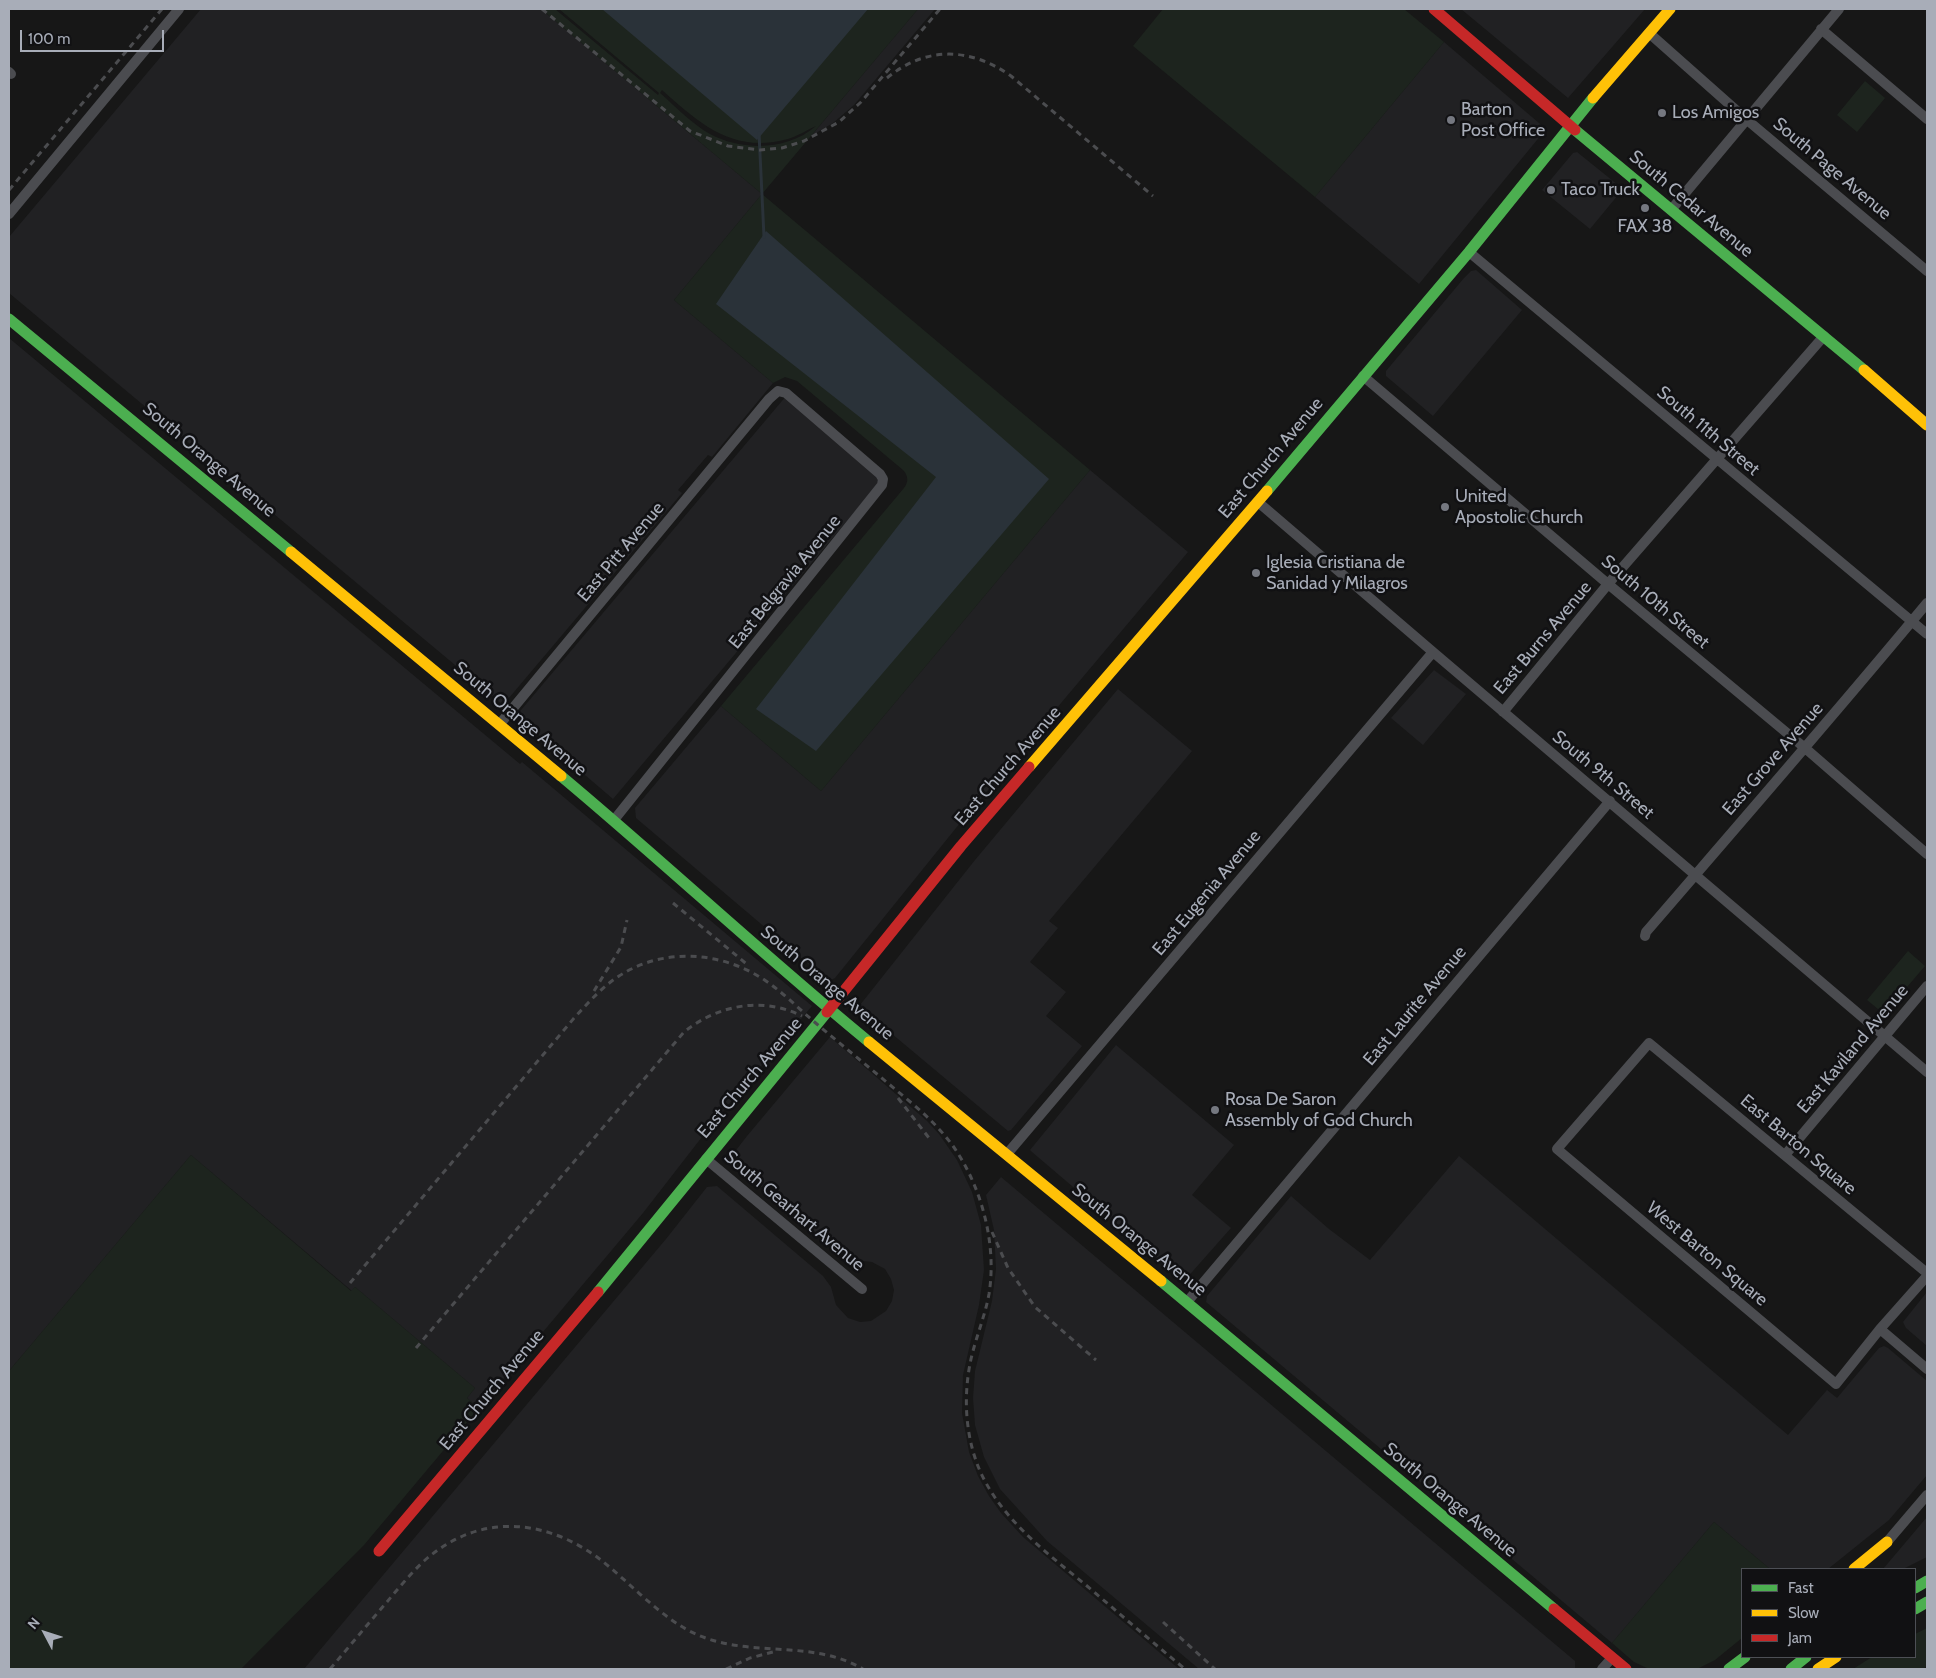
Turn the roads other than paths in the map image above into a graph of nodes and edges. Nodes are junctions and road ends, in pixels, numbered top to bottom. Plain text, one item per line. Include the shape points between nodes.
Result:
1 (179, 9) edge
2 (1434, 9) edge
3 (1670, 9) edge
4 (1839, 9) edge
5 (1822, 29) junction
6 (1649, 33) junction
7 (1746, 119) junction
8 (1927, 119) edge
9 (1571, 124) junction
10 (1671, 210) junction
11 (9, 214) edge
12 (1469, 252) junction
13 (1927, 271) edge
14 (9, 319) edge
15 (1824, 336) junction
16 (1363, 376) junction
17 (769, 399) joint
18 (1927, 425) edge
19 (1717, 460) junction
20 (1258, 502) junction
21 (1608, 584) junction
22 (1927, 603) edge
23 (1912, 621) junction
24 (1927, 634) edge
25 (1432, 652) junction
26 (1503, 712) junction
27 (499, 725) junction
28 (1805, 748) junction
29 (1610, 801) junction
30 (614, 820) junction
31 (1927, 854) edge
32 (1695, 875) junction
33 (1645, 936) dead end
34 (1927, 986) edge
35 (829, 1009) junction
36 (1886, 1037) junction
37 (1649, 1042) joint
38 (1927, 1072) edge
39 (1007, 1154) junction
40 (1784, 1155) junction
41 (706, 1159) junction
42 (1927, 1275) edge
43 (862, 1289) dead end
44 (1187, 1302) junction
45 (1880, 1330) junction
46 (1927, 1369) edge
47 (1927, 1495) edge
48 (1888, 1542) joint
49 (379, 1551) dead end
50 (1855, 1568) edge
51 (1927, 1581) edge
52 (1916, 1587) edge
53 (1927, 1602) edge
54 (1916, 1608) edge
55 (1611, 1658) junction
56 (1744, 1658) edge
57 (1805, 1658) edge
58 (1834, 1658) edge
59 (1602, 1669) edge
60 (1626, 1669) edge
61 (1729, 1669) edge
62 (1791, 1669) edge
63 (1818, 1669) edge

1 - 11 street
2 - 9 main road, South Cedar Avenue
3 - 6 main road, East Church Avenue
4 - 5 street
5 - 7 street
5 - 8 street
6 - 7 street, South Page Avenue
6 - 9 main road, East Church Avenue
7 - 10 street
7 - 13 street, South Page Avenue
9 - 10 main road, South Cedar Avenue
9 - 12 main road, East Church Avenue
10 - 15 main road, South Cedar Avenue
12 - 16 main road, East Church Avenue
12 - 19 street, South 11th Street
14 - 27 main road, South Orange Avenue
15 - 18 main road, South Cedar Avenue
15 - 19 street, East Burns Avenue
16 - 20 main road, East Church Avenue
16 - 21 street, South 10th Street
17 - 27 street, East Pitt Avenue
17 - 30 street, East Belgravia Avenue via 778,391 786,393 880,474 882,485
19 - 21 street, East Burns Avenue
19 - 23 street, South 11th Street
20 - 25 street, South 9th Street
20 - 35 main road, East Church Avenue via 962,846
21 - 26 street, East Burns Avenue
21 - 28 street, South 10th Street
22 - 23 street, East Grove Avenue
23 - 24 street, South 11th Street
23 - 28 street, East Grove Avenue
25 - 26 street, South 9th Street
25 - 39 street, East Eugenia Avenue
26 - 29 street, South 9th Street
27 - 30 main road, South Orange Avenue
28 - 31 street, South 10th Street
28 - 32 street, East Grove Avenue
29 - 32 street, South 9th Street
29 - 44 street, East Laurite Avenue
30 - 35 main road, South Orange Avenue
32 - 33 street, East Grove Avenue
32 - 36 street, South 9th Street
34 - 36 street, East Kaviland Avenue
35 - 39 main road, South Orange Avenue
35 - 41 main road, East Church Avenue
36 - 38 street, South 9th Street
36 - 40 street, East Kaviland Avenue
37 - 40 street, East Barton Square
37 - 45 street, West Barton Square via 1558,1149 1836,1384
39 - 44 main road, South Orange Avenue
40 - 42 street, East Barton Square
41 - 43 street, South Gearhart Avenue
41 - 49 main road, East Church Avenue
42 - 45 street
44 - 55 main road, South Orange Avenue
45 - 46 street
47 - 48 street
48 - 50 main road
51 - 52 main road
53 - 54 main road
55 - 59 street
55 - 60 main road, South Orange Avenue
56 - 61 main road
57 - 62 main road
58 - 63 main road

